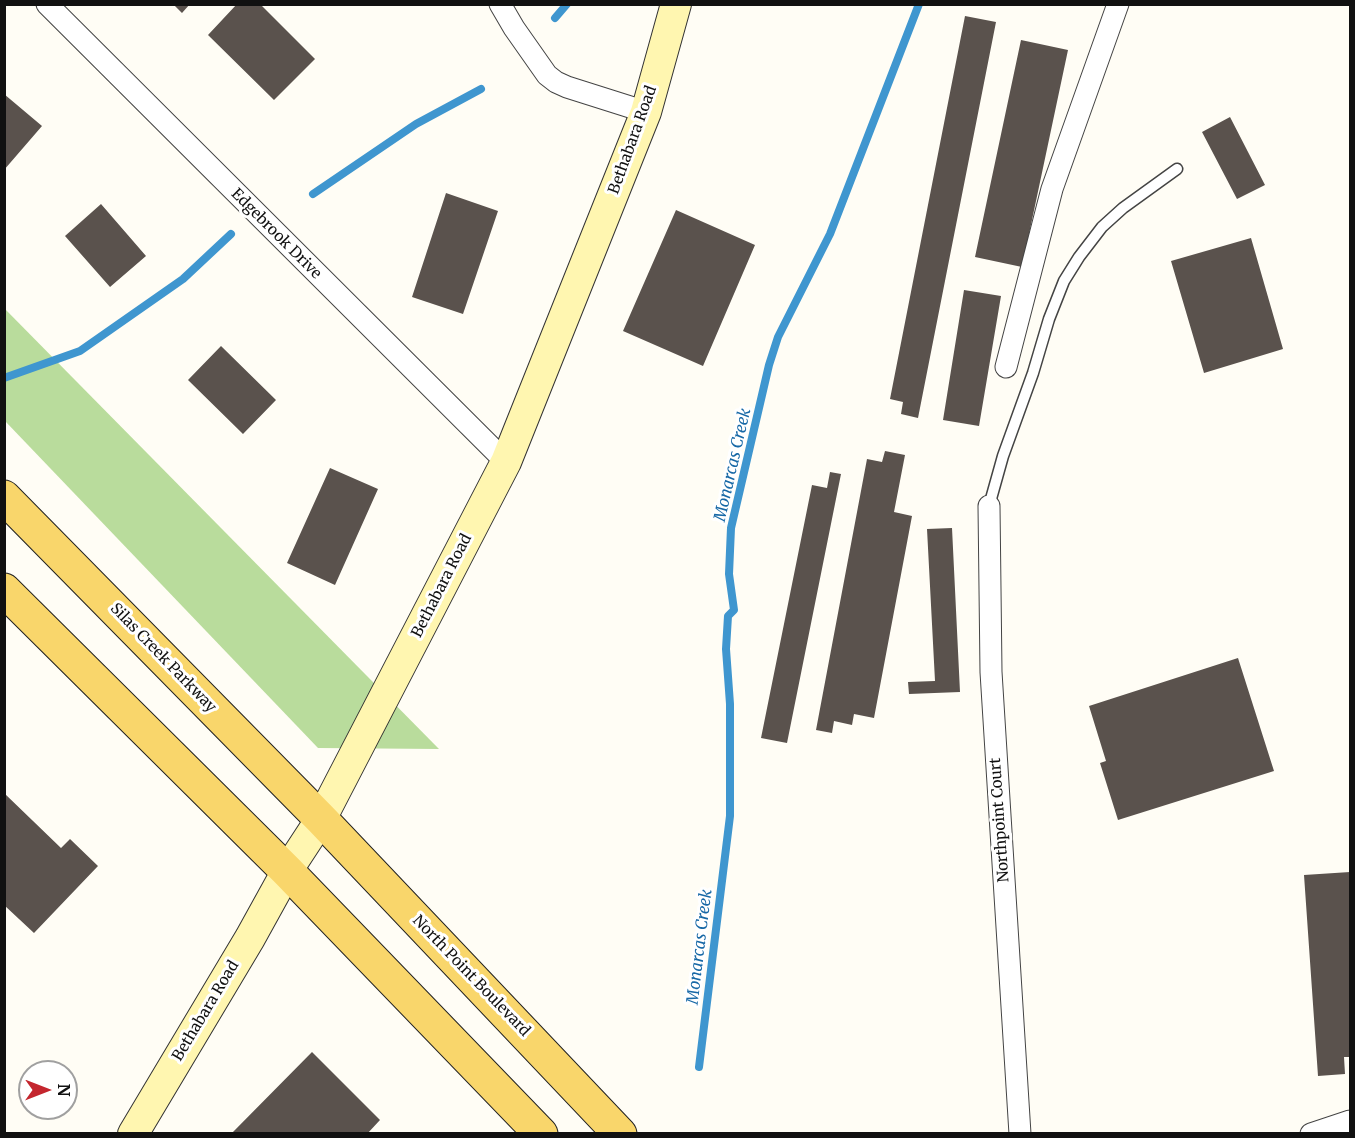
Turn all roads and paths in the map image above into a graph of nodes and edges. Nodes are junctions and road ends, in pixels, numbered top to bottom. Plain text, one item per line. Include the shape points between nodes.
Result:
1 (47, 4) edge
2 (500, 4) edge
3 (676, 4) edge
4 (1118, 4) edge
5 (646, 112) junction
6 (1177, 169) dead end
7 (1006, 367) dead end
8 (506, 462) junction
9 (4, 497) edge
10 (989, 506) joint
11 (4, 590) edge
12 (321, 819) junction
13 (287, 871) junction
14 (1350, 1121) edge
15 (133, 1134) edge
16 (541, 1134) edge
17 (620, 1134) edge
18 (1020, 1134) edge
19 (1311, 1134) edge

1 - 8 street, Edgebrook Drive
2 - 5 street via 547,75 556,82
3 - 5 street, Bethabara Road
4 - 7 street via 1052,189
5 - 8 street, Bethabara Road
6 - 10 lane via 1102,227 1064,281
8 - 12 street, Bethabara Road
9 - 12 main road, Silas Creek Parkway
10 - 18 street, Northpoint Court via 991,672
11 - 13 main road
12 - 13 street, Bethabara Road
12 - 17 main road, North Point Boulevard
13 - 15 street, Bethabara Road
13 - 16 main road
14 - 19 street

